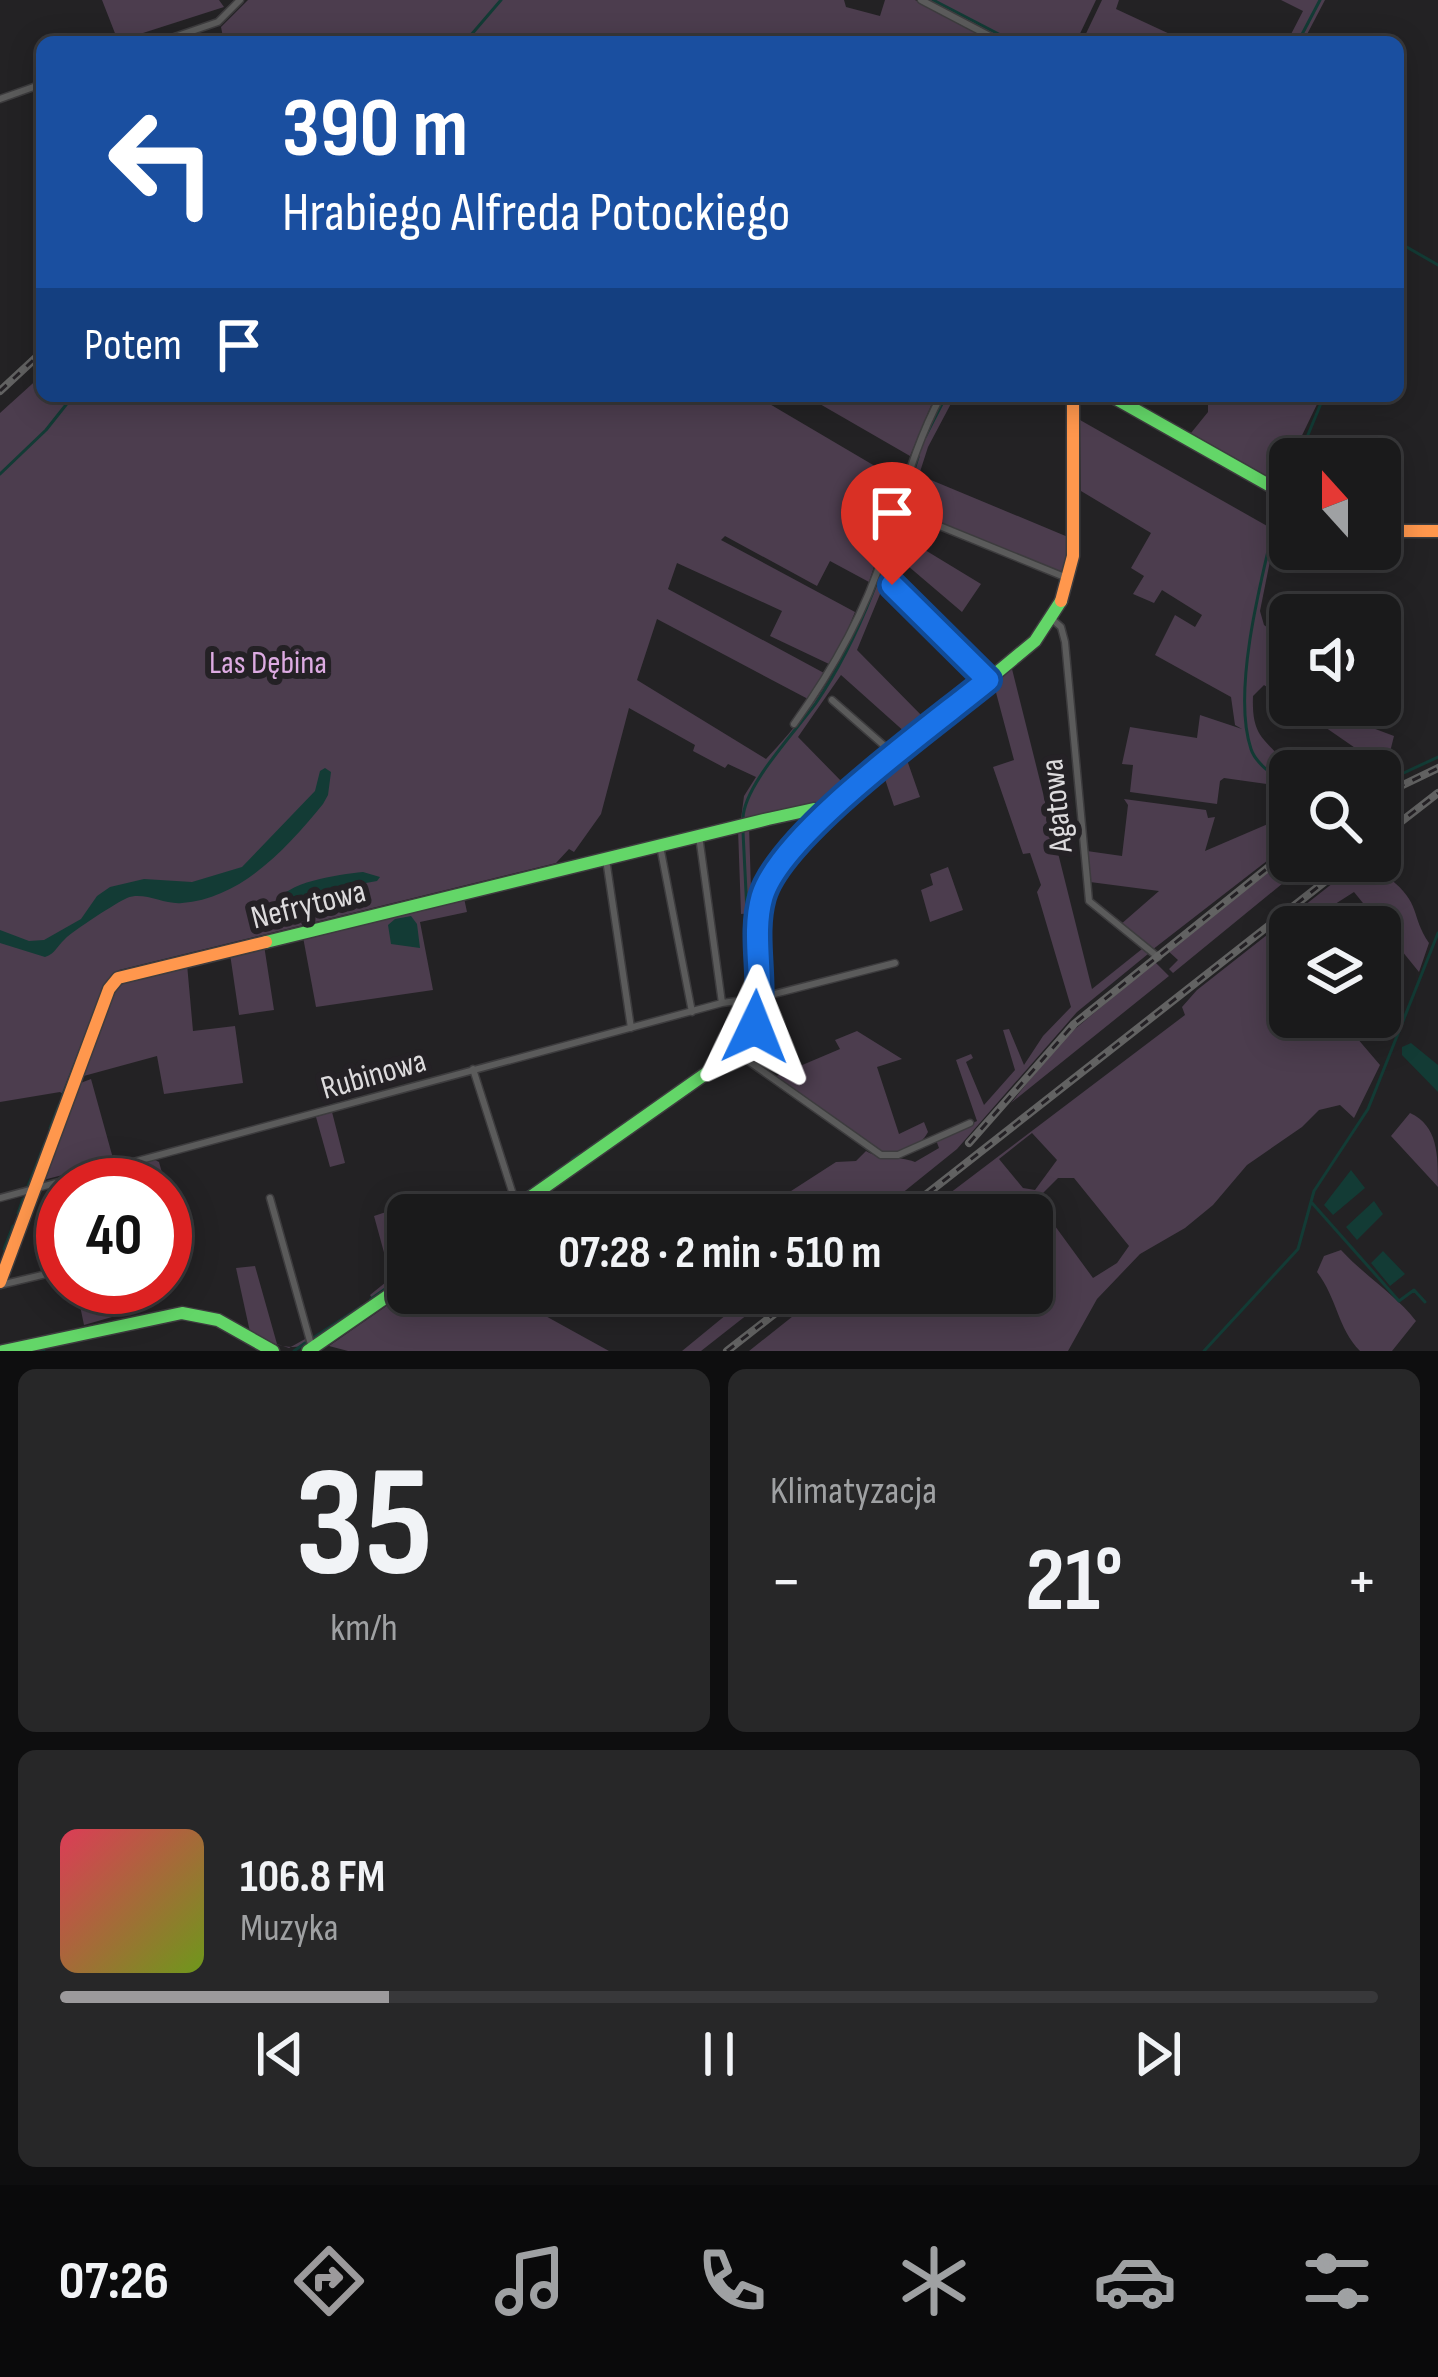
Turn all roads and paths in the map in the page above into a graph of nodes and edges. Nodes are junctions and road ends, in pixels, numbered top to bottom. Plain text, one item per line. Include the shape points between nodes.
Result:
1 (240, 0) edge
2 (921, 0) edge
3 (177, 36) edge
4 (990, 36) edge
5 (36, 86) edge
6 (0, 99) edge
7 (938, 402) edge
8 (1073, 402) edge
9 (1123, 402) edge
10 (1269, 484) edge
11 (915, 516) dead end
12 (1401, 531) edge
13 (1438, 531) edge
14 (897, 571) dead end
15 (1070, 580) junction
16 (1053, 620) junction
17 (988, 680) junction
18 (832, 700) dead end
19 (794, 724) dead end
20 (896, 756) junction
21 (827, 814) junction
22 (699, 836) junction
23 (660, 845) junction
24 (606, 859) junction
25 (1158, 957) dead end
26 (895, 963) dead end
27 (759, 998) junction
28 (722, 1004) junction
29 (692, 1012) junction
30 (631, 1029) junction
31 (737, 1053) junction
32 (473, 1070) junction
33 (970, 1123) dead end
34 (34, 1191) junction
35 (506, 1194) edge
36 (535, 1194) edge
37 (0, 1198) edge
38 (270, 1198) dead end
39 (36, 1276) edge
40 (0, 1283) edge
41 (387, 1297) edge
42 (52, 1346) edge
43 (310, 1350) edge
44 (3, 1351) edge
45 (273, 1351) edge

1 - 3 street via 218,22
2 - 4 street
5 - 6 street
7 - 19 street via 838,660
8 - 15 street
9 - 10 street
11 - 15 street
12 - 13 street
14 - 17 street via 892,585
15 - 16 street
16 - 17 street
16 - 25 street, Agatowa via 1065,642 1089,901
17 - 20 street
18 - 20 street
20 - 21 street
21 - 22 street, Nefrytowa via 814,809
21 - 27 street via 787,851 765,888 756,931
22 - 23 street, Nefrytowa
22 - 28 street
23 - 24 street, Nefrytowa
23 - 29 street
24 - 30 street
24 - 34 street, Nefrytowa via 118,978
26 - 27 street, Rubinowa
27 - 28 street, Rubinowa
27 - 31 street via 755,1027
28 - 29 street, Rubinowa
29 - 30 street, Rubinowa
30 - 32 street, Rubinowa
31 - 33 street via 881,1156
31 - 36 street
32 - 34 street, Rubinowa
32 - 35 street
34 - 37 street, Rubinowa
34 - 40 street, Nefrytowa
38 - 43 street
39 - 40 street
41 - 43 street
42 - 44 street
42 - 45 street via 182,1313 218,1320

